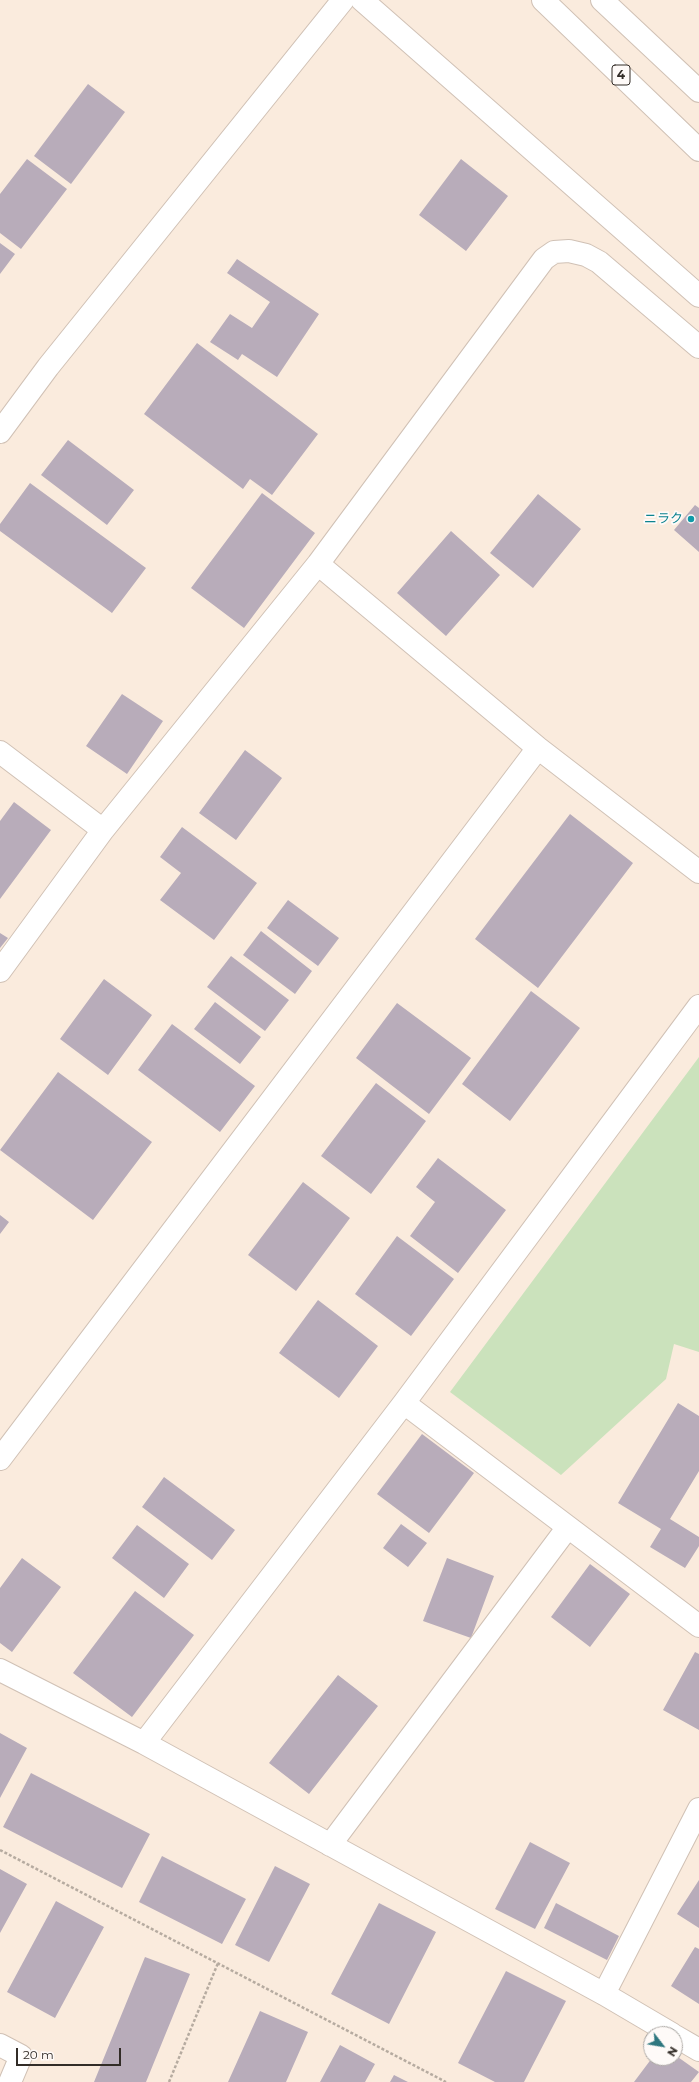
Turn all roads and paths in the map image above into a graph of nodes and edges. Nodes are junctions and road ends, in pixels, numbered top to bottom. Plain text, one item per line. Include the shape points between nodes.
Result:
1 (343, 0) edge
2 (362, 0) edge
3 (543, 0) edge
4 (602, 0) edge
5 (699, 91) edge
6 (699, 150) edge
7 (699, 296) edge
8 (699, 347) edge
9 (0, 432) edge
10 (318, 564) junction
11 (538, 748) junction
12 (0, 752) edge
13 (103, 830) junction
14 (699, 872) edge
15 (0, 971) edge
16 (699, 1006) edge
17 (404, 1403) junction
18 (0, 1459) edge
19 (568, 1527) junction
20 (699, 1626) edge
21 (0, 1670) edge
22 (144, 1743) junction
23 (699, 1809) edge
24 (693, 1837) edge
25 (330, 1845) junction
26 (0, 1850) edge
27 (218, 1963) junction
28 (604, 1994) junction
29 (658, 2026) edge
30 (683, 2041) edge
31 (0, 2045) edge
32 (699, 2050) edge
33 (10, 2082) edge
34 (170, 2082) edge
35 (446, 2082) edge

1 - 9 main road via 48,367
2 - 7 main road
3 - 6 main road, 4
4 - 5 main road
8 - 10 main road via 599,262 586,254 554,252 544,259
10 - 11 main road
10 - 13 main road
11 - 14 main road
11 - 18 main road
12 - 13 main road
13 - 15 main road
16 - 17 main road
17 - 19 main road
17 - 22 main road
19 - 20 main road
19 - 25 main road
21 - 22 main road
22 - 25 main road
23 - 24 main road
24 - 28 main road
25 - 28 main road
26 - 27 path
27 - 34 path
27 - 35 path
28 - 29 main road
30 - 32 main road
31 - 33 main road via 21,2056

